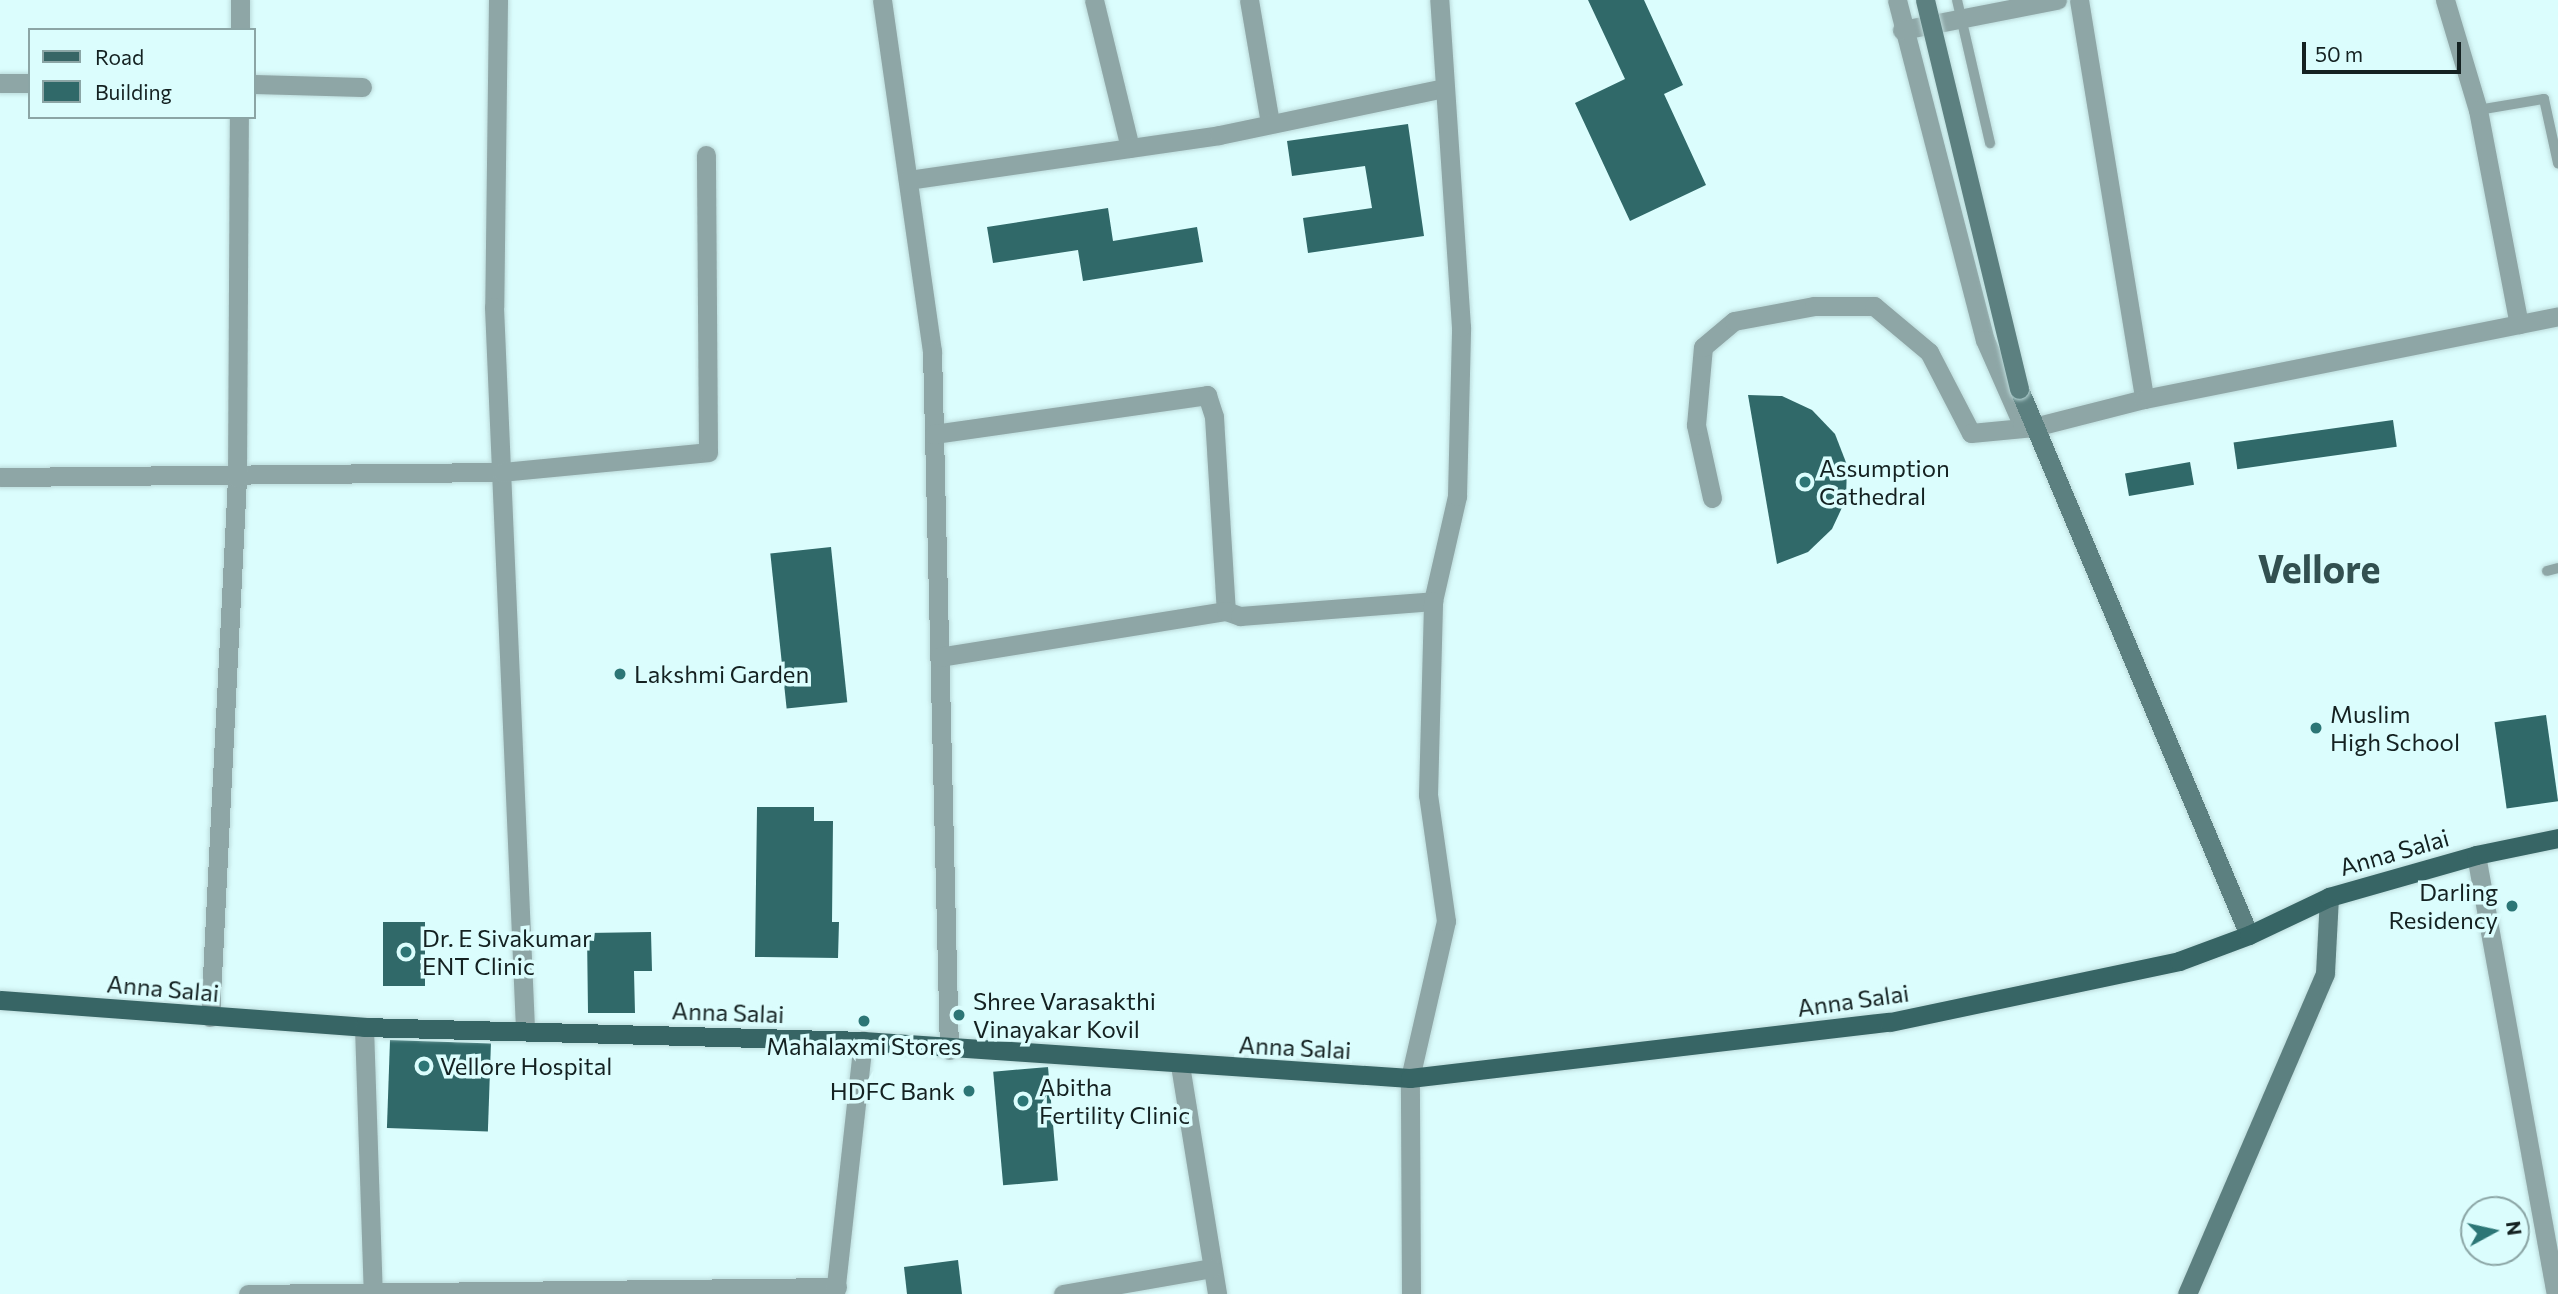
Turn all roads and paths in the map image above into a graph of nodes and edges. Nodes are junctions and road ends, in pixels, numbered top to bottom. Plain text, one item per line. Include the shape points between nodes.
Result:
1 (240, 0) edge
2 (498, 0) edge
3 (882, 0) edge
4 (1094, 0) edge
5 (1248, 0) edge
6 (1439, 0) edge
7 (1897, 0) edge
8 (1925, 0) edge
9 (2057, 0) edge
10 (2079, 0) edge
11 (2445, 0) edge
12 (1961, 9) edge
13 (240, 28) edge
14 (1902, 30) junction
15 (0, 83) edge
16 (28, 83) edge
17 (256, 84) edge
18 (362, 87) dead end
19 (1444, 88) junction
20 (2558, 97) edge
21 (2544, 99) junction
22 (2478, 110) junction
23 (239, 119) edge
24 (1270, 123) junction
25 (1990, 143) dead end
26 (1130, 148) junction
27 (706, 155) dead end
28 (2558, 163) edge
29 (908, 180) junction
30 (2558, 316) edge
31 (2519, 324) junction
32 (2144, 399) junction
33 (2034, 427) junction
34 (934, 434) junction
35 (500, 470) junction
36 (0, 477) edge
37 (237, 478) junction
38 (1712, 498) dead end
39 (1433, 601) junction
40 (1226, 611) junction
41 (939, 657) junction
42 (2558, 838) edge
43 (2476, 855) junction
44 (2329, 897) junction
45 (2249, 935) junction
46 (0, 1000) edge
47 (210, 1017) junction
48 (363, 1027) junction
49 (525, 1029) junction
50 (863, 1041) junction
51 (949, 1050) junction
52 (1180, 1065) junction
53 (1410, 1078) junction
54 (1212, 1268) junction
55 (836, 1290) edge
56 (373, 1292) edge
57 (555, 1293) edge
58 (247, 1294) edge
59 (1063, 1294) edge
60 (1217, 1294) edge
61 (1411, 1294) edge
62 (2187, 1294) edge
63 (2556, 1294) edge

1 - 13 street
2 - 35 street via 494,307
3 - 29 street
4 - 26 street
5 - 24 street
6 - 19 street
7 - 14 street
8 - 33 main road, bridge via 2020,389
9 - 12 street
10 - 32 street
11 - 22 street
12 - 14 street
12 - 25 lane
14 - 33 street via 1985,340 2015,415 2022,424
15 - 16 street
17 - 18 street
19 - 24 street
19 - 39 street via 1461,327 1457,496
20 - 21 lane
21 - 22 lane
21 - 28 lane
22 - 31 street
23 - 37 street
24 - 26 street
26 - 29 street
27 - 35 street via 708,452
29 - 34 street via 932,351
30 - 31 street
31 - 32 street
32 - 33 street
33 - 38 street via 1971,433 1929,352 1874,306 1814,306 1734,321 1703,347 1696,425
33 - 45 main road
34 - 40 street via 1207,395 1214,417
34 - 41 street
35 - 37 street
35 - 49 street
36 - 37 street
37 - 47 street
39 - 40 street via 1240,616
39 - 53 street via 1428,795 1446,921
40 - 41 street
41 - 51 street
42 - 43 main road, Anna Salai
43 - 44 main road, Anna Salai
43 - 63 street
44 - 45 main road, Anna Salai
44 - 62 main road via 2325,972
45 - 53 main road, Anna Salai via 2179,961 1890,1023
46 - 47 main road, Anna Salai
47 - 48 main road, Anna Salai
48 - 49 main road, Anna Salai
48 - 56 street
49 - 50 main road, Anna Salai
50 - 51 main road, Anna Salai
50 - 55 street
51 - 52 main road, Anna Salai
52 - 53 main road, Anna Salai
52 - 54 street
53 - 61 street
54 - 59 street
54 - 60 street
55 - 57 street
56 - 57 street
56 - 58 street

